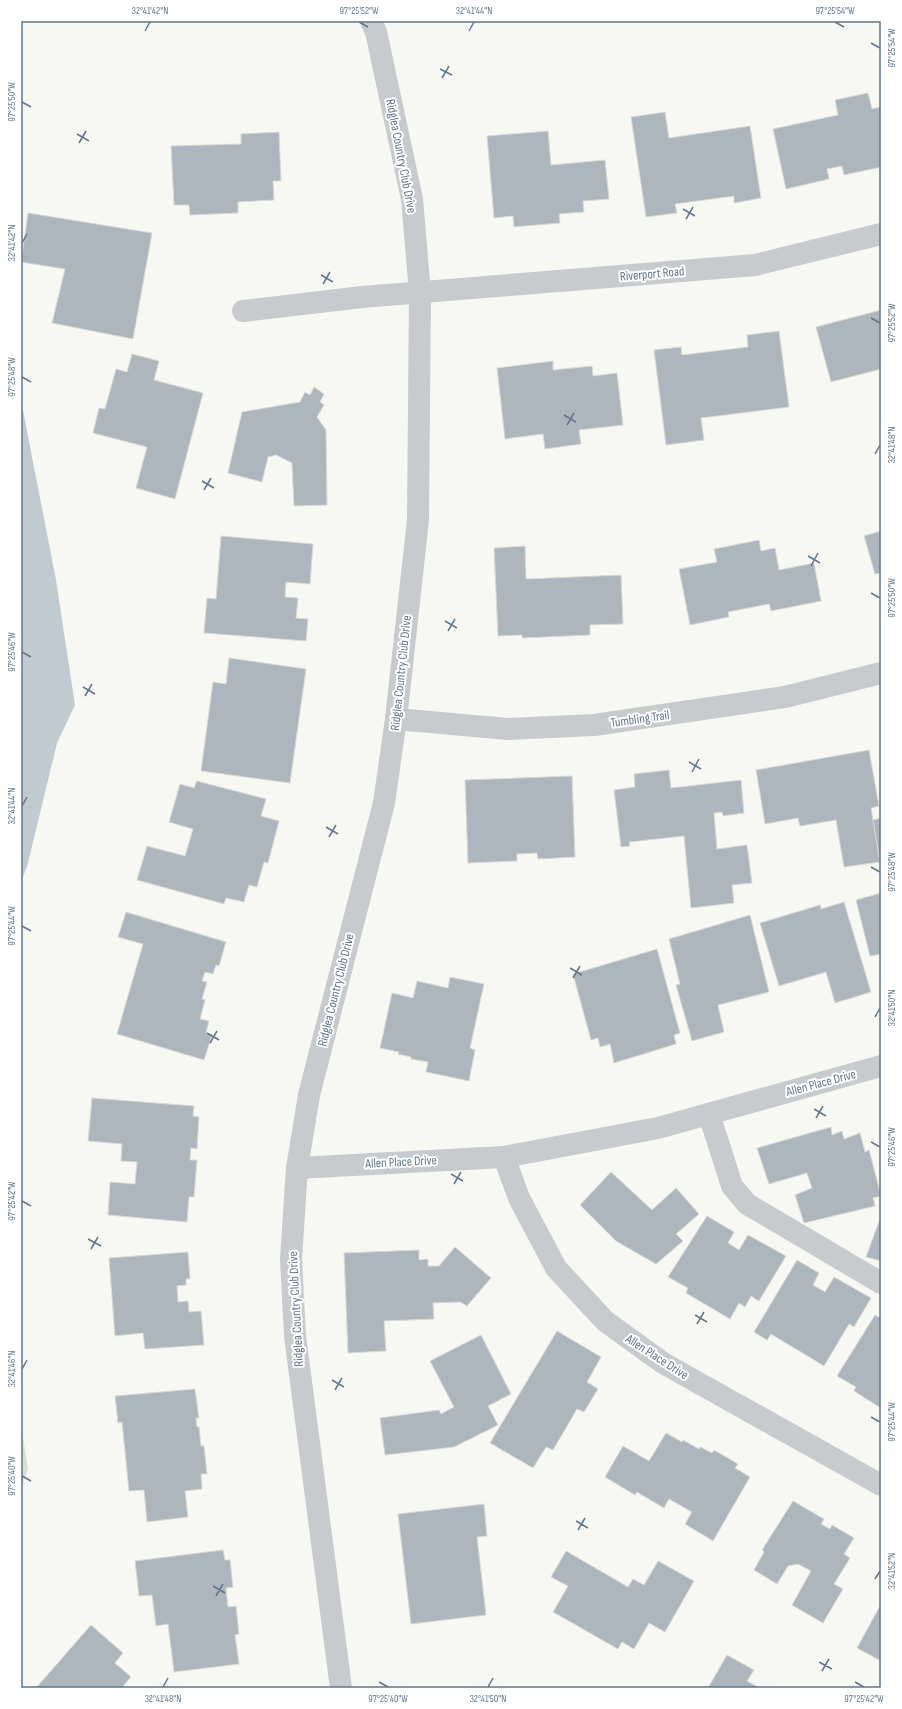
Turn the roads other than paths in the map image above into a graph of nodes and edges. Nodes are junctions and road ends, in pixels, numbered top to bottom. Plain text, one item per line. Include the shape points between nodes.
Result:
1 (371, 21) edge
2 (881, 234) edge
3 (420, 293) junction
4 (243, 311) dead end
5 (881, 672) edge
6 (396, 720) junction
7 (881, 1066) edge
8 (709, 1114) junction
9 (504, 1157) junction
10 (297, 1168) junction
11 (881, 1283) edge
12 (881, 1485) edge
13 (341, 1688) edge

1 - 3 street, Ridglea Country Club Drive via 376,32 412,199
2 - 3 street, Riverport Road via 755,265
3 - 4 street via 362,296
3 - 6 street, Ridglea Country Club Drive via 418,520
5 - 6 street, Tumbling Trail via 785,698 594,725 508,729
6 - 10 street, Ridglea Country Club Drive via 384,803 309,1095
7 - 8 street, Allen Place Drive
8 - 9 street, Allen Place Drive via 658,1128
8 - 11 street via 732,1186 747,1204
9 - 10 street, Allen Place Drive
9 - 12 street, Allen Place Drive via 519,1198 556,1268 605,1322 663,1363
10 - 13 street, Ridglea Country Club Drive via 291,1259 295,1336

